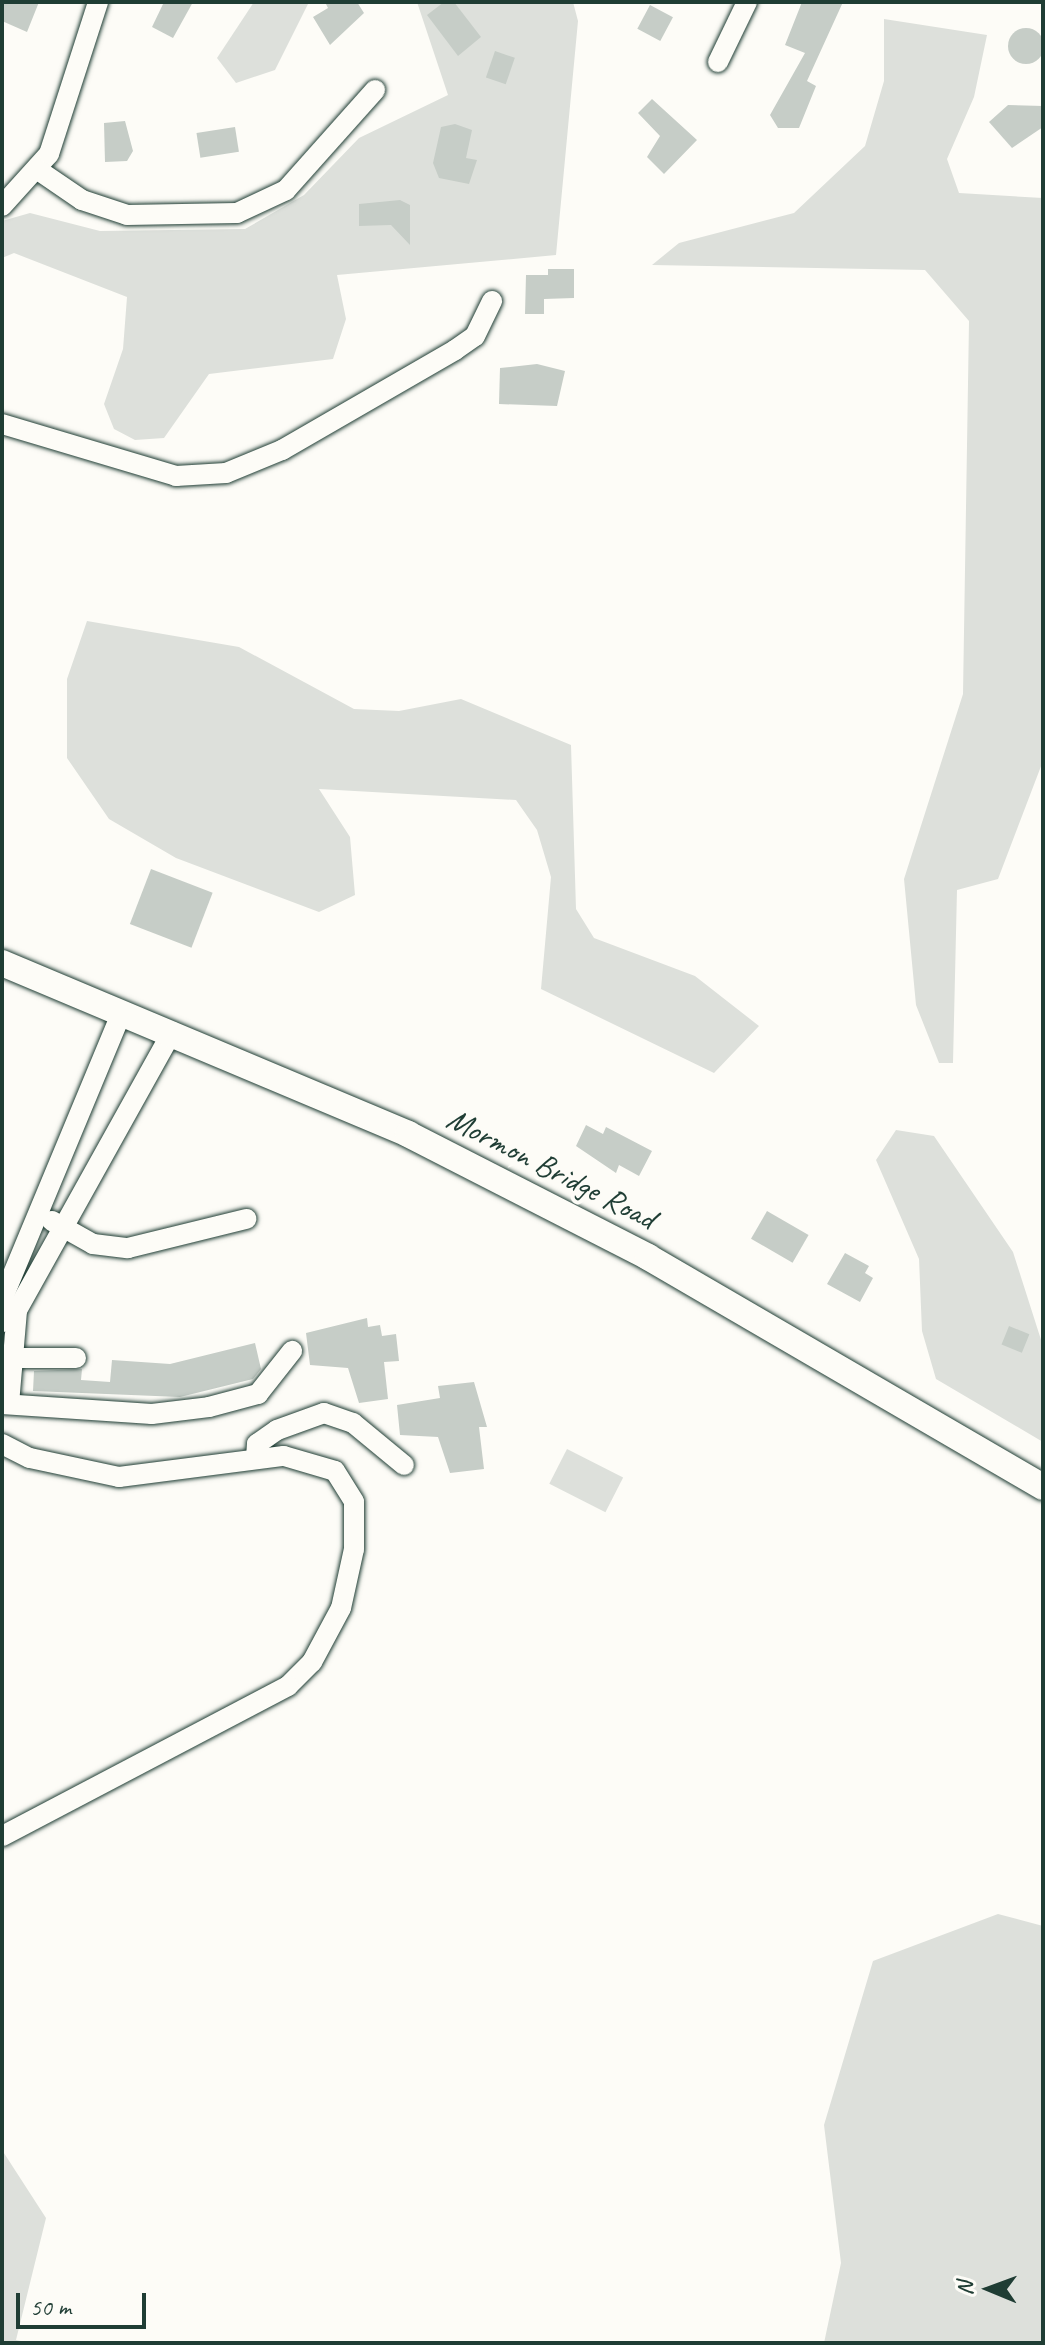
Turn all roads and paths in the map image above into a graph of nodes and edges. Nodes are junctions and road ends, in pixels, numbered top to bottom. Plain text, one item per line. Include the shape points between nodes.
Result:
1 (98, 2) edge
2 (747, 2) edge
3 (718, 62) dead end
4 (375, 90) dead end
5 (38, 170) junction
6 (2, 206) edge
7 (492, 301) dead end
8 (2, 424) edge
9 (2, 963) edge
10 (122, 1012) junction
11 (172, 1032) junction
12 (39, 1212) junction
13 (246, 1219) dead end
14 (63, 1229) junction
15 (7, 1311) edge
16 (292, 1351) dead end
17 (13, 1358) junction
18 (76, 1358) dead end
19 (5, 1404) edge
20 (2, 1444) edge
21 (256, 1458) junction
22 (404, 1465) dead end
23 (1043, 1487) edge
24 (2, 1836) edge

1 - 5 street via 60,129
2 - 3 street
4 - 5 street via 286,190 237,213 127,215 82,200
5 - 6 street
7 - 8 street via 475,336 455,350 282,450 226,473 176,476
9 - 10 main road, Mormon Bridge Road
10 - 11 main road, Mormon Bridge Road
10 - 12 street
11 - 14 street
11 - 23 main road, Mormon Bridge Road via 408,1134 648,1257
12 - 14 street
12 - 15 street
13 - 14 street via 128,1248 93,1244
14 - 15 street
15 - 17 street
16 - 19 street via 258,1394 209,1407 152,1414
17 - 18 street
17 - 19 street
20 - 21 street via 30,1458 119,1477
21 - 22 street via 257,1444 277,1430 324,1413 353,1423
21 - 24 street via 284,1456 335,1471 354,1502 354,1549 341,1608 312,1662 252,1709

